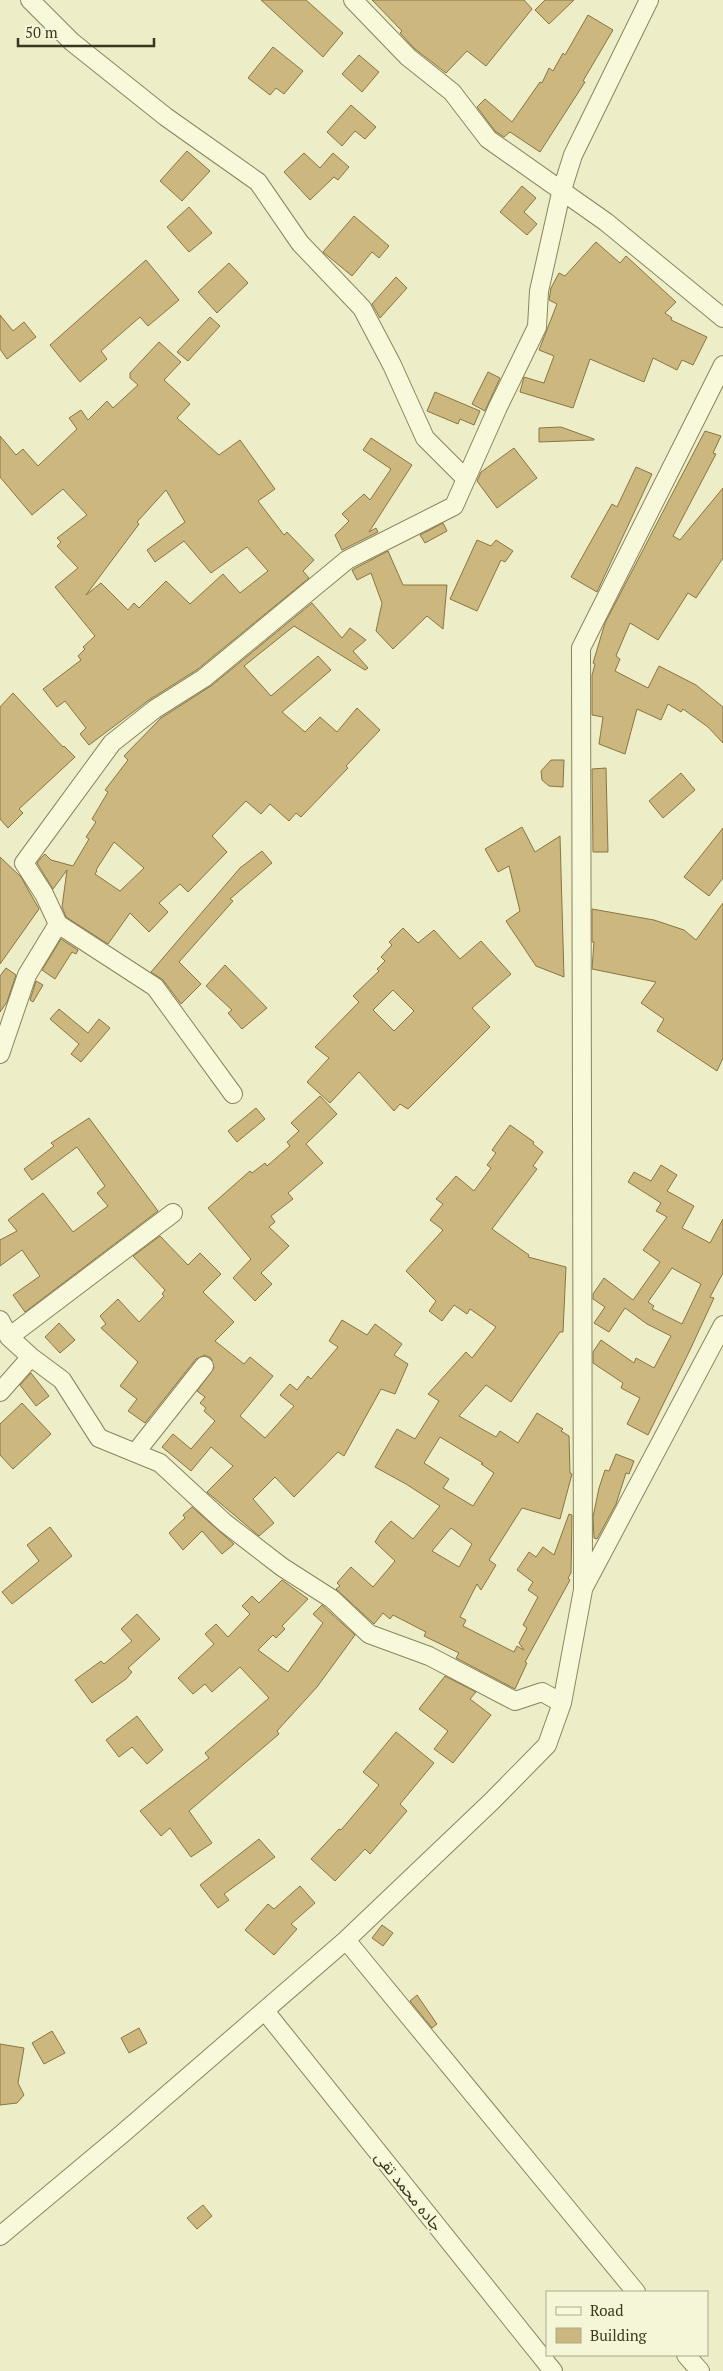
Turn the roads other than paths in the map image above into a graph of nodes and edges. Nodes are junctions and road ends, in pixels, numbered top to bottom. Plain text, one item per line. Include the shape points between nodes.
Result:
1 (30, 0) edge
2 (353, 0) edge
3 (649, 0) edge
4 (561, 193) junction
5 (723, 318) edge
6 (723, 365) edge
7 (465, 478) junction
8 (58, 924) junction
9 (0, 1054) edge
10 (233, 1094) dead end
11 (173, 1213) dead end
12 (0, 1320) edge
13 (723, 1325) edge
14 (10, 1336) junction
15 (31, 1357) junction
16 (204, 1366) dead end
17 (0, 1392) edge
18 (136, 1452) junction
19 (582, 1590) junction
20 (562, 1703) junction
21 (346, 1940) junction
22 (264, 2011) junction
23 (0, 2236) edge
24 (635, 2291) edge
25 (687, 2356) edge
26 (553, 2371) edge
27 (700, 2371) edge

1 - 7 street via 72,42 166,117 258,182 300,243 362,308 425,438
2 - 4 street via 408,57 452,92 488,139
3 - 4 street via 573,156
4 - 5 street via 606,222
4 - 7 street via 539,291 537,328
6 - 19 street via 580,648
7 - 8 street via 454,506 347,560 204,678 155,709 112,742 24,863
8 - 9 street via 26,975
8 - 10 street via 155,987
11 - 14 street
12 - 14 street
13 - 19 street
14 - 15 street
15 - 17 street
15 - 18 street via 62,1380 99,1438
16 - 18 street
18 - 20 street via 160,1463 225,1523 282,1567 332,1599 369,1634 430,1656 516,1701 542,1692
19 - 20 street
20 - 21 street via 547,1745
21 - 22 street
21 - 24 street
22 - 23 street
22 - 26 street, جاده محمد تقی
25 - 27 street

